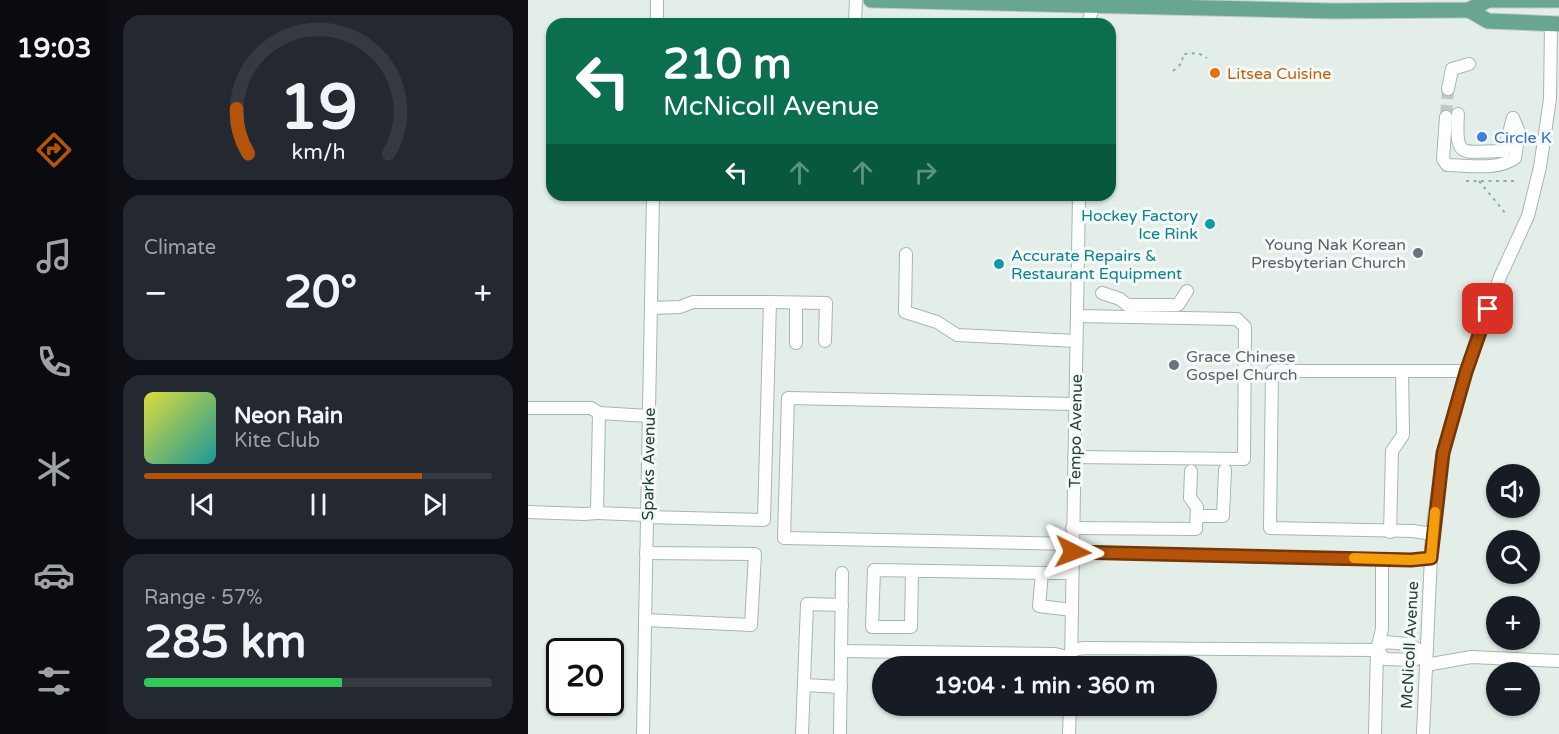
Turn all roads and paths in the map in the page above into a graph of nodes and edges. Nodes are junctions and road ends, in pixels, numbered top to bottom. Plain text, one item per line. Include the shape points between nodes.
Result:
1 (657, 0) edge
2 (856, 0) edge
3 (872, 0) edge
4 (1552, 0) edge
5 (1559, 0) edge
6 (1094, 2) edge
7 (1469, 10) junction
8 (657, 18) edge
9 (855, 18) edge
10 (1090, 18) edge
11 (1555, 24) edge
12 (1207, 58) dead end
13 (1469, 64) dead end
14 (1173, 71) dead end
15 (1448, 89) tunnel mouth
16 (1452, 116) joint
17 (1466, 181) dead end
18 (1479, 181) junction
19 (1516, 182) dead end
20 (653, 201) edge
21 (1079, 201) edge
22 (1506, 214) dead end
23 (906, 254) dead end
24 (1187, 291) dead end
25 (1102, 293) dead end
26 (770, 302) junction
27 (796, 303) junction
28 (651, 308) junction
29 (1077, 316) junction
30 (825, 341) dead end
31 (1076, 341) junction
32 (796, 343) dead end
33 (1402, 371) junction
34 (1466, 372) junction
35 (1075, 404) junction
36 (528, 408) edge
37 (599, 412) junction
38 (637, 415) junction
39 (1074, 457) junction
40 (1225, 470) dead end
41 (1191, 471) dead end
42 (528, 512) edge
43 (597, 513) junction
44 (647, 516) junction
45 (1197, 516) junction
46 (1072, 528) junction
47 (1390, 532) junction
48 (1432, 534) junction
49 (1073, 548) junction
50 (646, 553) junction
51 (1431, 558) junction
52 (1382, 559) junction
53 (912, 571) junction
54 (842, 573) dead end
55 (1042, 573) junction
56 (1072, 573) junction
57 (842, 605) junction
58 (1072, 610) junction
59 (645, 620) junction
60 (841, 651) junction
61 (1377, 651) junction
62 (1063, 656) edge
63 (1071, 656) edge
64 (1074, 656) edge
65 (1426, 660) junction
66 (1559, 661) edge
67 (804, 685) junction
68 (841, 687) junction
69 (1070, 716) edge
70 (643, 734) edge
71 (802, 734) edge
72 (840, 734) edge
73 (1069, 734) edge
74 (1375, 734) edge
75 (1422, 734) edge

1 - 8 street
2 - 9 street
3 - 6 main road
4 - 5 main road
4 - 7 main road via 1488,0
4 - 11 main road, McNicoll Avenue
6 - 7 main road via 1333,11
6 - 10 street
7 - 11 main road via 1488,21
11 - 34 street, McNicoll Avenue via 1550,99 1528,216 1500,277
12 - 14 path via 1198,53 1183,54 1182,63
13 - 15 street via 1452,69
16 - 16 street via 1456,141 1466,151 1504,151 1513,118 1519,132 1515,158 1497,166 1447,165 1443,159
17 - 18 path
18 - 19 path
18 - 22 path
20 - 28 street, Sparks Avenue
21 - 29 street, Tempo Avenue
23 - 31 street via 906,312 937,322 957,334
24 - 25 street via 1178,305 1127,305
26 - 27 street
26 - 28 street via 693,302 680,307
26 - 44 street via 764,520
27 - 30 street via 826,303
27 - 32 street
28 - 38 street, Sparks Avenue
29 - 31 street, Tempo Avenue
29 - 39 street via 1237,319 1245,327 1244,459
31 - 35 street, Tempo Avenue
33 - 34 street
33 - 47 street via 1403,435 1392,451
33 - 47 street via 1272,371 1270,528
34 - 48 street, McNicoll Avenue via 1443,453
35 - 39 street, Tempo Avenue
35 - 49 street via 788,398 784,538
36 - 37 street via 591,408
37 - 38 street
37 - 43 street
38 - 44 street, Sparks Avenue
39 - 46 street, Tempo Avenue
40 - 45 street via 1223,516
41 - 45 street via 1190,498 1197,507
42 - 43 street
43 - 44 street
44 - 50 street, Sparks Avenue
45 - 46 street via 1196,529
46 - 49 street, Tempo Avenue
47 - 48 street
48 - 51 street, McNicoll Avenue
49 - 52 street
49 - 56 street, Tempo Avenue
50 - 59 street, Sparks Avenue
50 - 59 street via 755,554 750,625
51 - 52 street
51 - 65 street, McNicoll Avenue
52 - 61 street via 1382,629
53 - 53 street via 874,570 872,627 911,627
53 - 55 street
54 - 57 street
55 - 56 street
55 - 58 street via 1039,606
56 - 58 street, Tempo Avenue
57 - 60 street
57 - 67 street via 807,604
58 - 63 street, Tempo Avenue
59 - 70 street, Sparks Avenue
60 - 62 street
60 - 68 street
61 - 64 street via 1084,648
61 - 65 street via 1384,659
61 - 74 street
65 - 66 street via 1471,657
65 - 75 street, McNicoll Avenue
67 - 68 street
67 - 71 street
68 - 72 street
69 - 73 street

